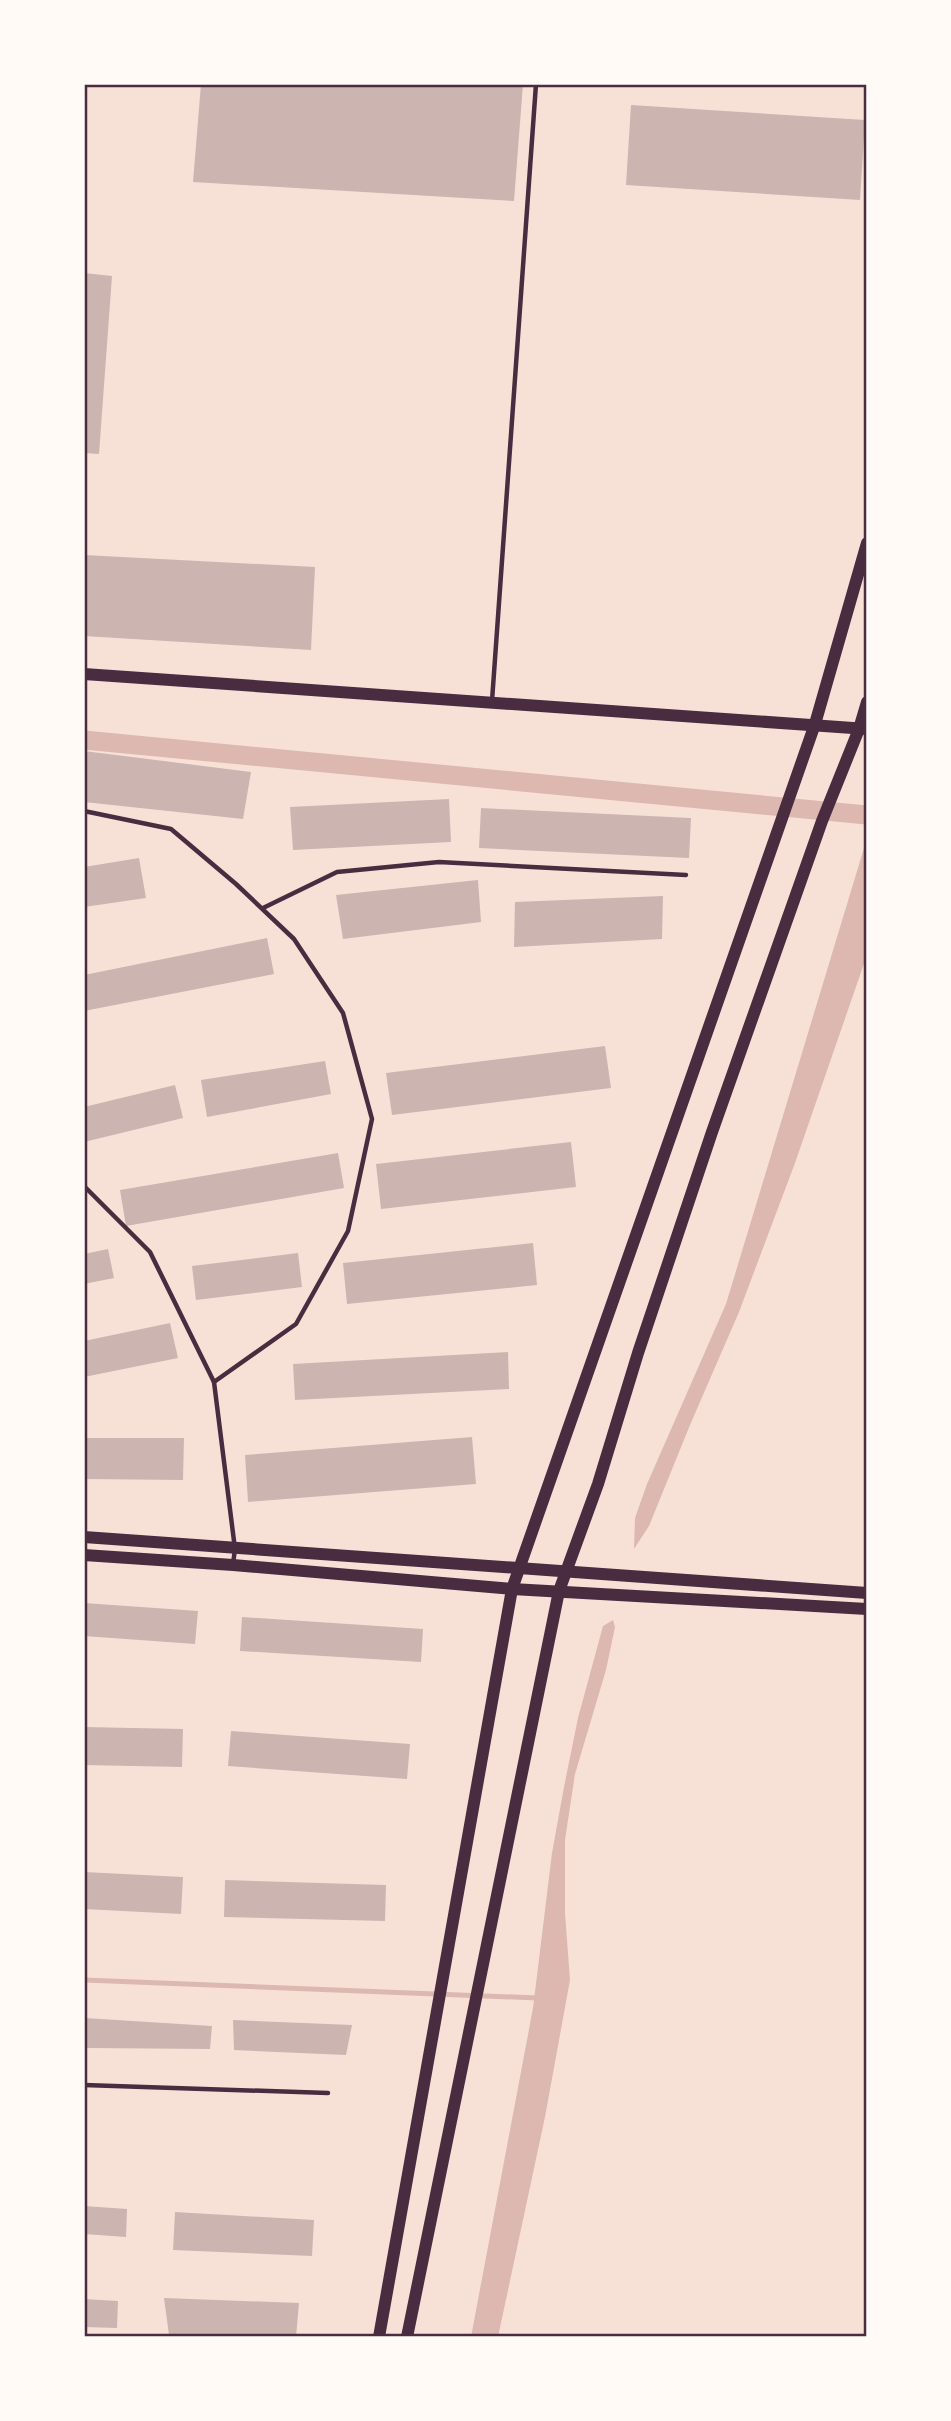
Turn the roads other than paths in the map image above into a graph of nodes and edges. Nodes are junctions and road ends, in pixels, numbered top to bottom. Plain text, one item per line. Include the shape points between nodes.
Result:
1 (536, 84) edge
2 (867, 543) edge
3 (84, 674) edge
4 (492, 701) junction
5 (867, 702) edge
6 (815, 724) junction
7 (863, 729) edge
8 (84, 810) edge
9 (686, 875) dead end
10 (263, 908) junction
11 (84, 1186) edge
12 (214, 1382) junction
13 (84, 1537) edge
14 (235, 1549) junction
15 (84, 1555) edge
16 (233, 1565) junction
17 (517, 1570) junction
18 (565, 1573) junction
19 (512, 1589) junction
20 (559, 1591) junction
21 (867, 1593) edge
22 (867, 1609) edge
23 (84, 2085) edge
24 (328, 2093) dead end
25 (379, 2337) edge
26 (407, 2337) edge

1 - 4 lane
2 - 6 main road
3 - 4 main road
4 - 6 main road
5 - 7 main road
6 - 7 main road
6 - 17 main road
7 - 18 main road via 822,821 712,1132
8 - 10 lane via 171,829
9 - 10 lane via 439,862 337,872
10 - 12 lane via 294,939 343,1013 372,1119 348,1231 296,1324
11 - 12 lane via 149,1252
12 - 14 lane
13 - 14 main road
14 - 16 lane
14 - 17 main road
15 - 16 main road
16 - 19 main road
17 - 18 main road
17 - 19 main road
18 - 20 main road
18 - 21 main road
19 - 20 main road
19 - 25 main road
20 - 22 main road
20 - 26 main road
23 - 24 lane

